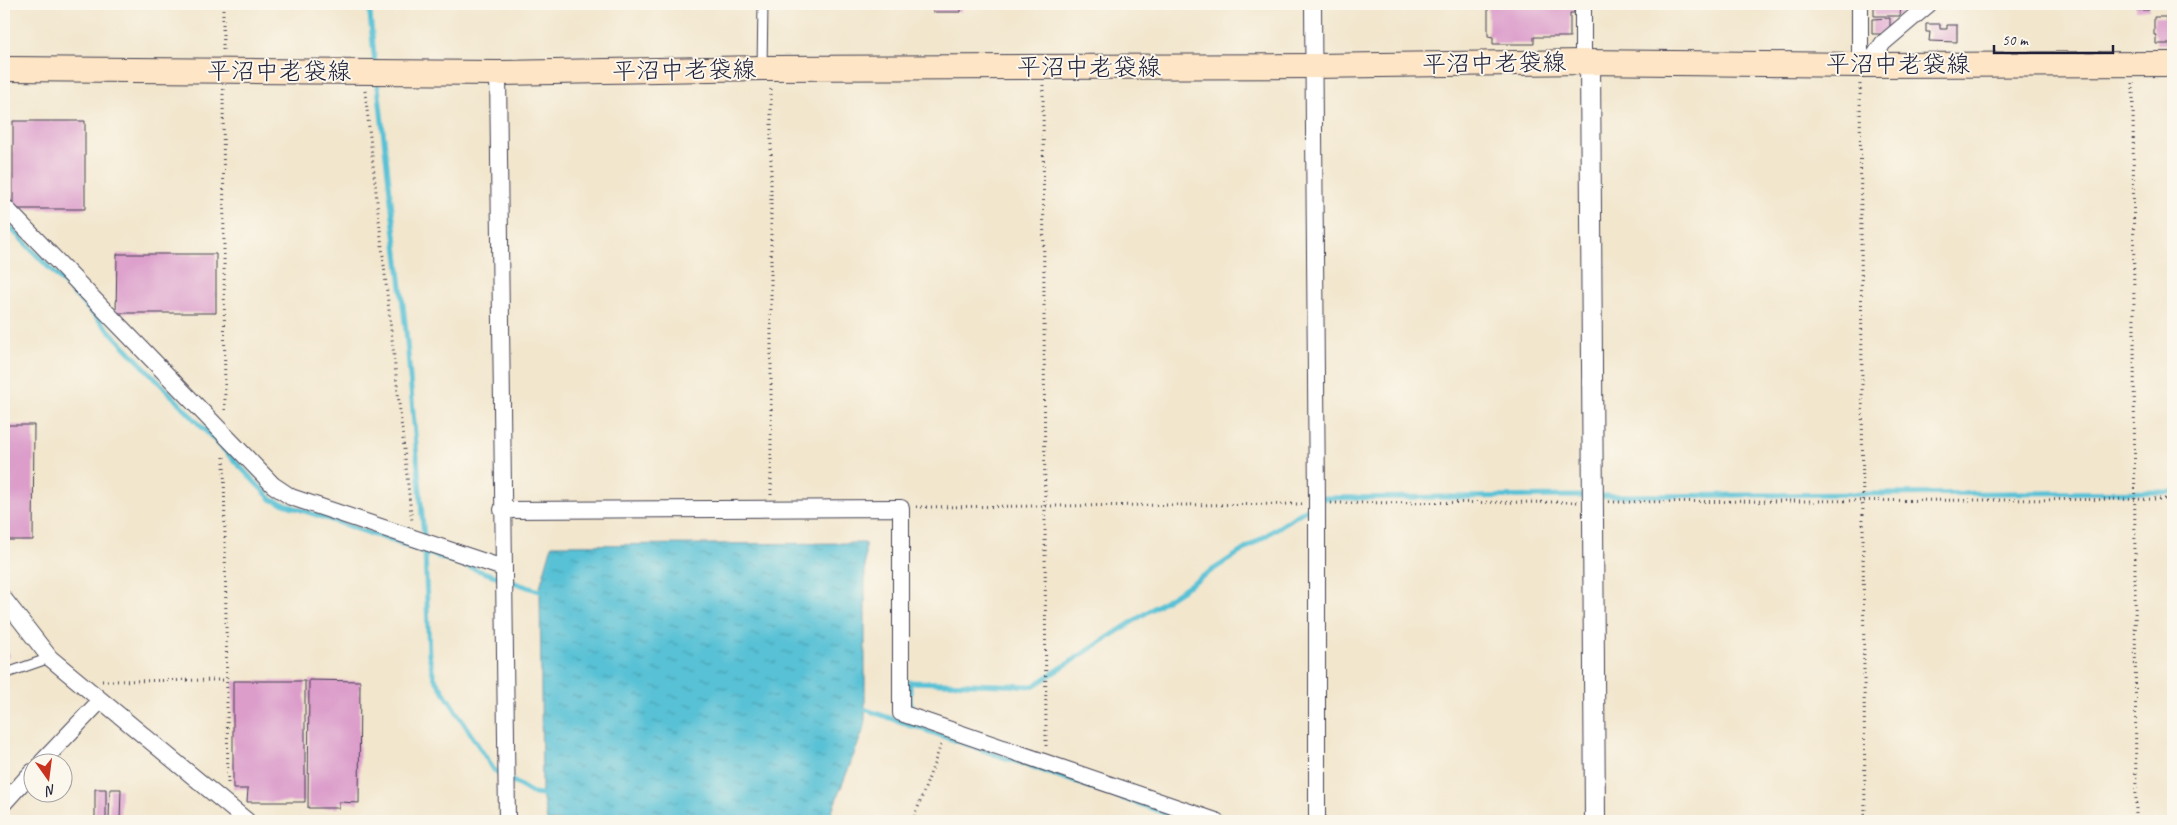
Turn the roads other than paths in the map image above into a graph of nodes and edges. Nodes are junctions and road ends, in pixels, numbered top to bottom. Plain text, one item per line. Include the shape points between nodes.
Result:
1 (763, 4) edge
2 (1313, 4) edge
3 (1583, 4) edge
4 (1860, 4) edge
5 (1929, 4) edge
6 (1586, 62) junction
7 (1865, 64) junction
8 (2173, 64) edge
9 (1314, 66) junction
10 (767, 68) junction
11 (4, 69) edge
12 (498, 73) junction
13 (4, 206) edge
14 (502, 510) junction
15 (503, 568) junction
16 (4, 599) edge
17 (50, 658) junction
18 (4, 674) edge
19 (101, 700) junction
20 (52, 752) edge
21 (22, 783) edge
22 (4, 803) edge
23 (247, 821) edge
24 (507, 821) edge
25 (1216, 821) edge
26 (1317, 821) edge
27 (1595, 821) edge

1 - 10 lane
2 - 9 street
3 - 6 street
4 - 7 street
5 - 7 street via 1883,43
6 - 7 main road, 平沼中老袋線
6 - 9 main road, 平沼中老袋線
6 - 27 street
7 - 8 main road, 平沼中老袋線
9 - 10 main road, 平沼中老袋線
9 - 26 street
10 - 12 main road, 平沼中老袋線
11 - 12 main road, 平沼中老袋線
12 - 14 street
13 - 15 street via 272,485 291,497
14 - 15 street
14 - 25 street via 901,508 901,713
15 - 24 street
16 - 17 street
17 - 18 lane
17 - 19 street
19 - 20 street
19 - 23 street
21 - 22 street

